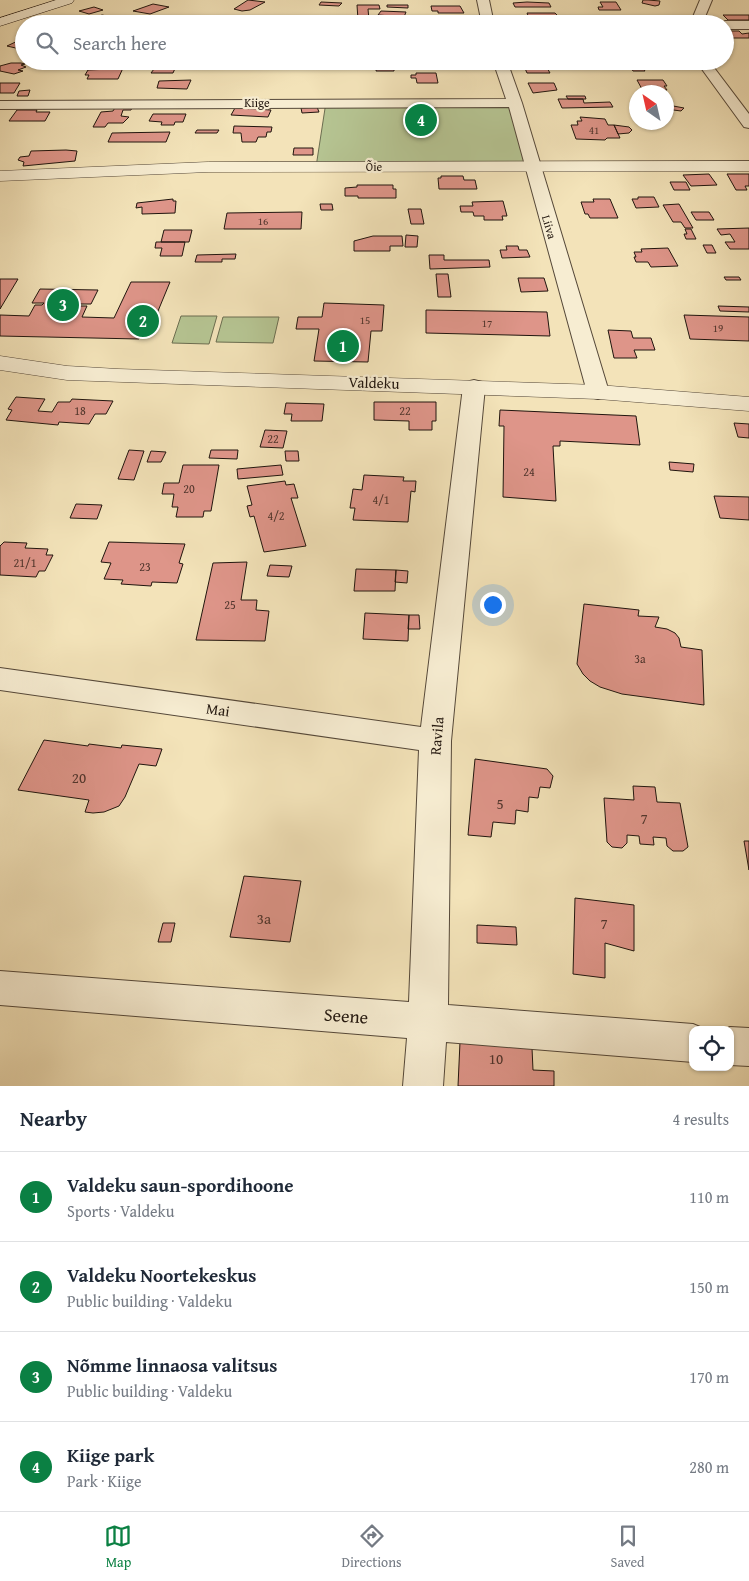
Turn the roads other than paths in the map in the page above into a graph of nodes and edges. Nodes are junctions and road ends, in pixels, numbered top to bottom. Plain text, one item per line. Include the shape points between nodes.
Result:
1 (68, 0) edge
2 (483, 0) edge
3 (706, 0) edge
4 (22, 15) edge
5 (486, 15) edge
6 (700, 15) edge
7 (15, 17) edge
8 (0, 22) edge
9 (734, 25) edge
10 (749, 25) edge
11 (503, 70) edge
12 (709, 70) edge
13 (515, 103) junction
14 (0, 105) edge
15 (749, 124) edge
16 (749, 166) edge
17 (532, 167) junction
18 (0, 176) edge
19 (0, 363) edge
20 (474, 387) junction
21 (598, 392) junction
22 (749, 404) edge
23 (0, 680) edge
24 (435, 741) junction
25 (0, 988) edge
26 (428, 1022) junction
27 (689, 1043) edge
28 (734, 1046) edge
29 (749, 1047) edge
30 (423, 1086) edge

1 - 4 street
2 - 5 street
3 - 6 street
7 - 8 street
9 - 10 street
11 - 13 street, Liiva
12 - 15 street
13 - 14 street, Kiige
13 - 17 street, Liiva
16 - 17 street, Õie
17 - 18 street, Õie via 208,167
17 - 21 street, Liiva
19 - 20 street, Valdeku via 67,373 118,376
20 - 21 street, Valdeku
20 - 24 street, Ravila
21 - 22 street, Valdeku
23 - 24 street, Mai
24 - 26 street, Ravila
25 - 26 street, Seene
26 - 27 street, Seene
26 - 30 street, Ravila
28 - 29 street

